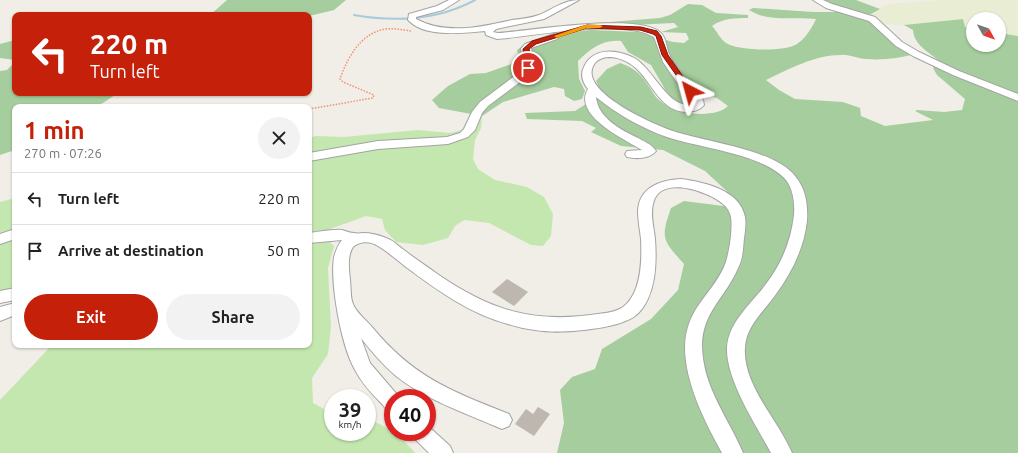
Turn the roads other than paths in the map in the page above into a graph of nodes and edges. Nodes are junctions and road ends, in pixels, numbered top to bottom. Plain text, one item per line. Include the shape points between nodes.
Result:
1 (437, 0) edge
2 (574, 0) edge
3 (818, 0) edge
4 (451, 2) edge
5 (551, 3) dead end
6 (587, 26) junction
7 (490, 28) junction
8 (594, 89) junction
9 (1018, 98) edge
10 (631, 154) dead end
11 (312, 156) edge
12 (12, 235) edge
13 (312, 238) edge
14 (0, 239) edge
15 (356, 239) junction
16 (12, 294) edge
17 (0, 296) edge
18 (345, 305) junction
19 (12, 310) edge
20 (0, 314) edge
21 (384, 394) edge
22 (502, 420) dead end
23 (431, 441) edge
24 (443, 453) edge
25 (733, 453) edge
26 (782, 453) edge

1 - 4 street
2 - 5 street
2 - 7 street via 542,18
3 - 9 street via 829,6 872,19 899,44 916,54
4 - 7 street via 440,8 420,12 411,18 416,23 440,32
6 - 7 street via 497,36 489,33
6 - 8 street via 641,29 655,33 659,36 672,67 700,103 694,108 684,109 667,102 641,68 627,58 614,54 595,58 588,65 587,80
6 - 11 street via 528,46 526,49 529,63 524,74 477,112 464,135 448,140 378,144
8 - 10 street via 590,99 600,118 650,151
8 - 26 street via 635,119 681,138 763,161 788,175 797,186 802,206 798,239 772,288 740,329 735,347 738,365 748,391
12 - 14 street
13 - 15 street via 341,236
15 - 18 street via 344,249
15 - 25 street via 364,237 383,242 465,300 505,318 529,324 580,325 624,315 636,305 642,293 646,273 648,243 645,202 651,193 659,187 681,184 702,187 721,195 731,202 737,212 737,245 731,269 700,313 695,333 695,356 700,386
16 - 17 street
18 - 21 street via 360,363
18 - 22 street via 364,330 402,370 427,386
19 - 20 street
23 - 24 street

